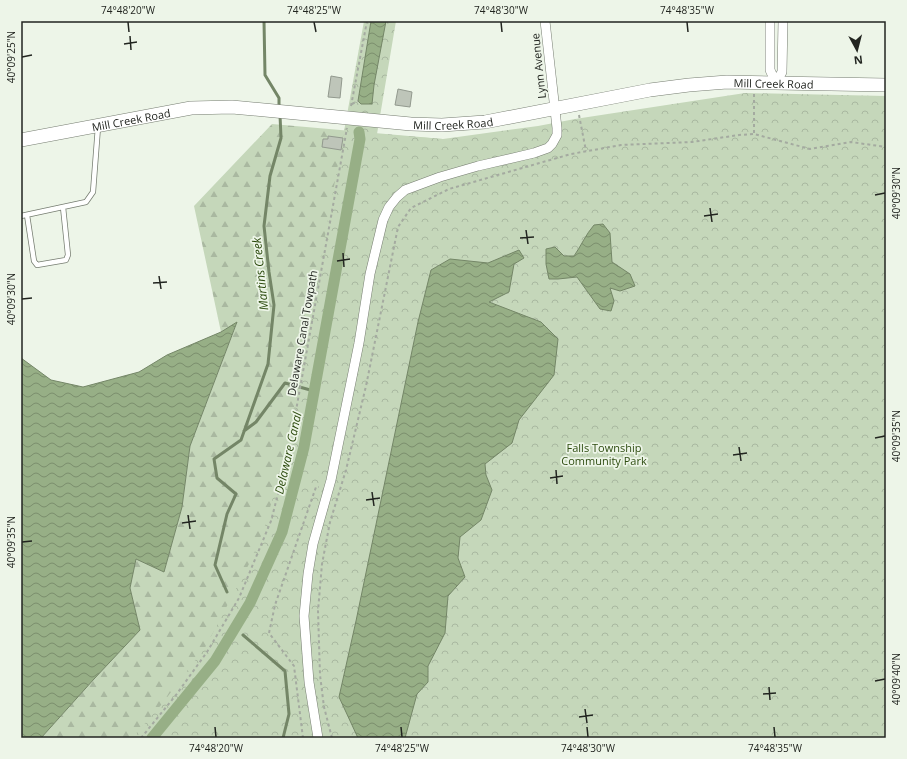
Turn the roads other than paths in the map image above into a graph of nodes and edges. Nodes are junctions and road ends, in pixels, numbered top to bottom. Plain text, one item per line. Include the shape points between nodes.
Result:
1 (545, 21) edge
2 (770, 21) edge
3 (783, 21) edge
4 (776, 83) junction
5 (886, 85) edge
6 (554, 108) junction
7 (98, 125) junction
8 (21, 140) edge
9 (63, 207) junction
10 (27, 215) junction
11 (21, 216) edge
12 (318, 738) edge

1 - 6 street, Lynn Avenue
2 - 4 street via 770,70
3 - 4 street via 782,72
4 - 5 main road, Mill Creek Road
4 - 6 main road, Mill Creek Road via 708,83 669,87
6 - 7 main road, Mill Creek Road via 485,122 442,125 232,107 191,108
6 - 12 street, Lynn Avenue via 557,135 548,148 416,185 397,197 383,220 328,490 308,574 304,616 308,682
7 - 8 main road, Mill Creek Road
7 - 9 lane via 93,192 86,202
9 - 10 lane
9 - 10 lane via 68,255 66,260 38,265 34,261
10 - 11 lane

